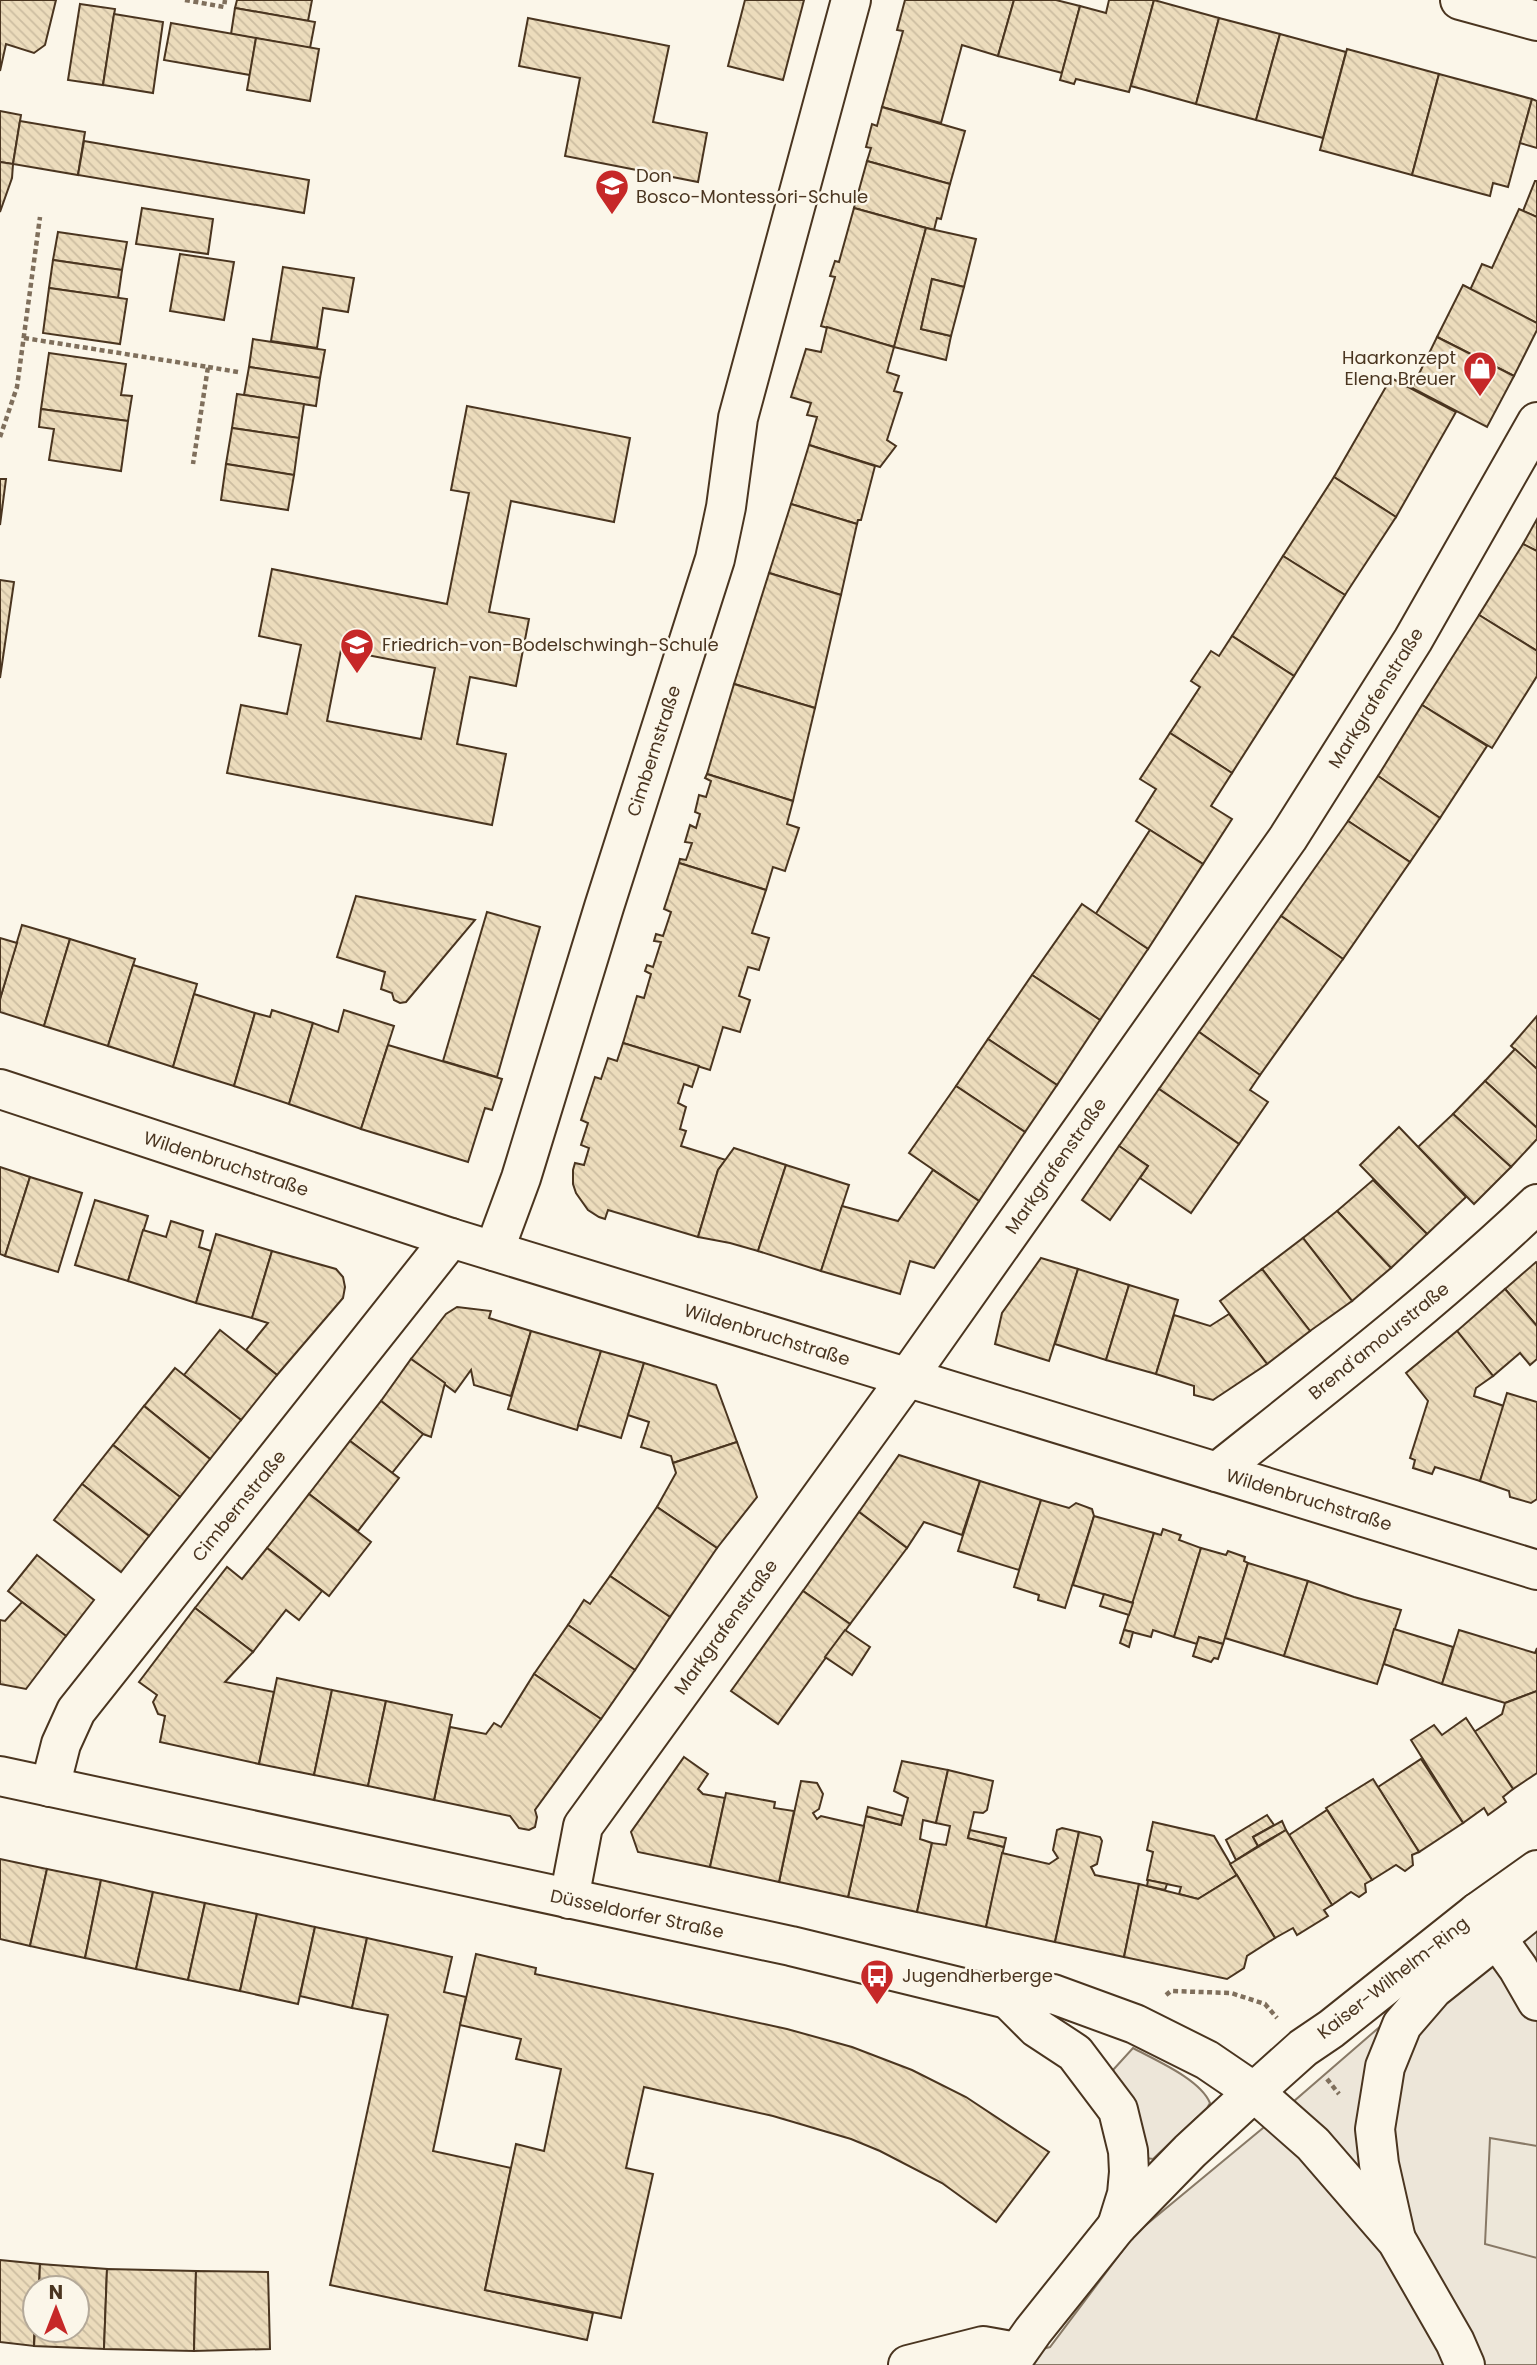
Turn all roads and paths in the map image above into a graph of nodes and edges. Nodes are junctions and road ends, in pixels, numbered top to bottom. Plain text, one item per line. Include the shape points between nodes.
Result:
1 (185, 0) edge
2 (225, 0) edge
3 (851, 0) edge
4 (1460, 0) edge
5 (1537, 21) edge
6 (40, 216) dead end
7 (24, 338) junction
8 (208, 367) junction
9 (238, 372) dead end
10 (1537, 422) edge
11 (0, 437) edge
12 (193, 464) dead end
13 (0, 1088) edge
14 (1537, 1204) edge
15 (452, 1238) junction
16 (494, 1251) junction
17 (907, 1378) junction
18 (1217, 1472) junction
19 (1537, 1570) edge
20 (0, 1776) edge
21 (50, 1787) junction
22 (1537, 1870) edge
23 (569, 1899) junction
24 (1537, 1906) edge
25 (1488, 1924) junction
26 (1008, 1999) junction
27 (1537, 2001) edge
28 (1254, 2092) junction
29 (1117, 2226) junction
30 (1397, 2241) junction
31 (1013, 2358) edge
32 (908, 2365) edge
33 (1465, 2365) edge

1 - 2 path via 224,7
3 - 16 main road, Cimbernstraße via 738,418 715,559 521,1178
4 - 5 main road
6 - 7 path
7 - 8 path
7 - 11 path via 17,387
8 - 9 path
8 - 12 path
10 - 17 main road, Markgrafenstraße via 1413,640 1288,838
13 - 15 main road, Wildenbruchstraße
14 - 18 main road, Brend'amourstraße via 1392,1331
15 - 16 main road, Wildenbruchstraße
15 - 21 main road, Cimbernstraße via 76,1711 61,1744
16 - 17 main road, Wildenbruchstraße
17 - 18 main road, Wildenbruchstraße
17 - 23 main road, Markgrafenstraße via 583,1826
18 - 19 main road, Wildenbruchstraße
20 - 21 main road, Düsseldorfer Straße
21 - 23 main road, Düsseldorfer Straße
22 - 25 main road, Kaiser-Wilhelm-Ring
23 - 26 main road, Düsseldorfer Straße
24 - 25 main road
25 - 27 main road
25 - 28 main road, Kaiser-Wilhelm-Ring via 1303,2048
25 - 30 main road via 1402,2025 1385,2067 1375,2129
26 - 28 main road, Düsseldorfer Straße via 1053,1994 1135,2024 1207,2060
26 - 29 main road via 1037,2028 1075,2053 1118,2110 1129,2172
28 - 29 main road, Kaiser-Wilhelm-Ring
28 - 30 main road, Düsseldorfer Straße via 1313,2144
29 - 31 main road, Kaiser-Wilhelm-Ring
30 - 33 main road
31 - 32 main road via 983,2346

